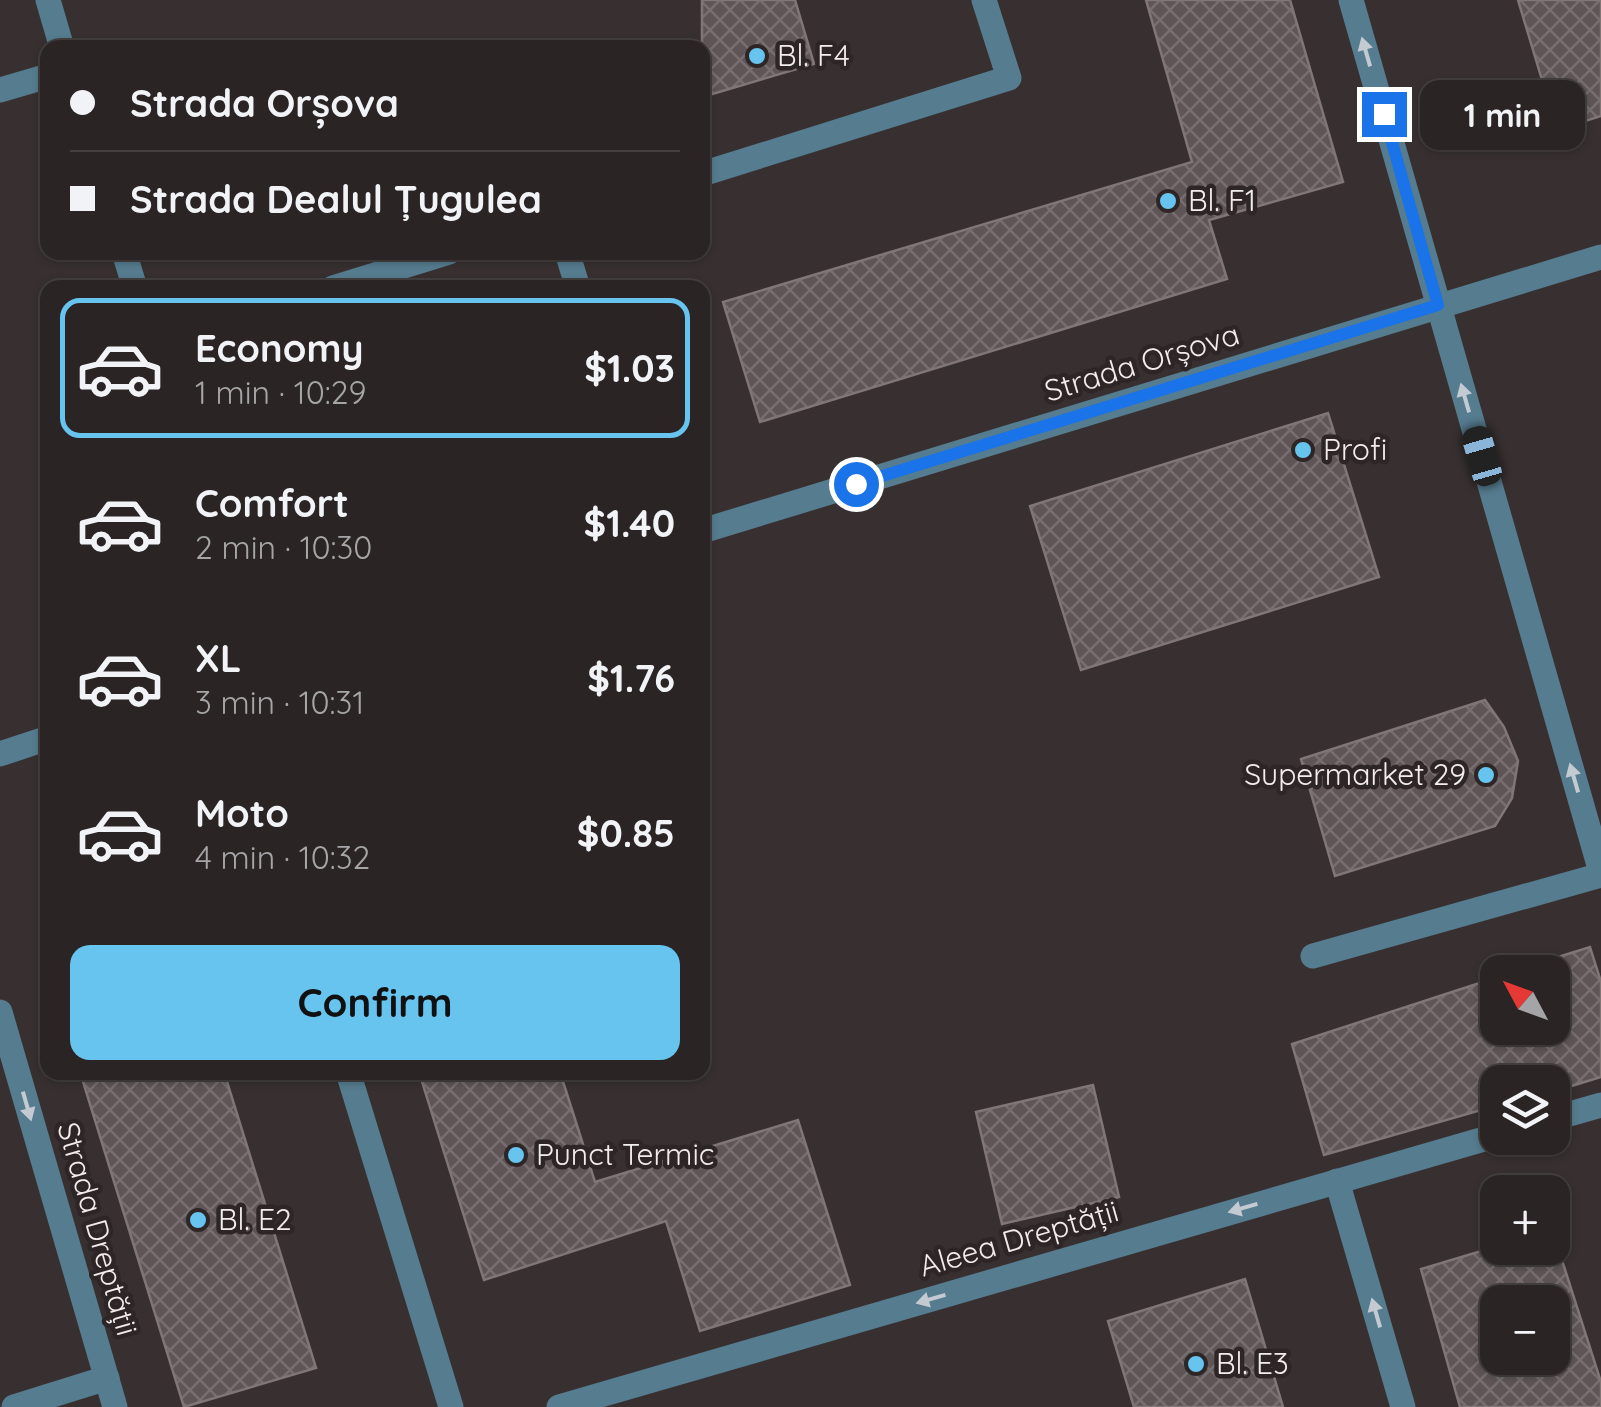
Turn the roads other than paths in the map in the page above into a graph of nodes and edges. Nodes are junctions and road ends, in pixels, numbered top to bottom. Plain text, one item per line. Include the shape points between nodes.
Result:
1 (48, 0) edge
2 (984, 0) edge
3 (1352, 0) edge
4 (60, 40) edge
5 (40, 78) edge
6 (0, 90) edge
7 (710, 171) edge
8 (1601, 257) edge
9 (423, 260) edge
10 (359, 280) edge
11 (1438, 305) junction
12 (710, 529) edge
13 (40, 741) edge
14 (0, 754) edge
15 (1601, 874) edge
16 (1313, 956) dead end
17 (0, 1012) edge
18 (350, 1080) edge
19 (1601, 1105) edge
20 (1570, 1114) edge
21 (1480, 1140) edge
22 (1337, 1181) junction
23 (107, 1378) junction
24 (14, 1407) edge
25 (115, 1407) edge
26 (451, 1407) edge
27 (558, 1407) edge
28 (1403, 1407) edge

1 - 4 street
2 - 7 street via 1009,78
11 -> 3 street
5 - 6 street
8 - 11 street, Strada Orșova
9 - 10 street
11 - 12 street, Strada Orșova
15 -> 11 street
13 - 14 street
15 - 16 street
17 -> 23 street, Strada Dreptății
18 - 26 street
19 - 20 street
21 - 22 street, Aleea Dreptății
22 -> 27 street, Aleea Dreptății
28 -> 22 street
23 - 24 street
23 - 25 street, Strada Dreptății

